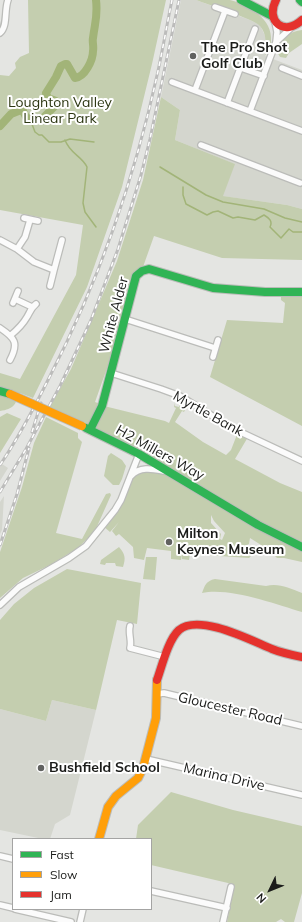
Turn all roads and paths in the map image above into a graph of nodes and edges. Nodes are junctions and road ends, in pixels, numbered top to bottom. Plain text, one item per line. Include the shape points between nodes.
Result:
1 (8, 0) edge
2 (241, 0) edge
3 (276, 0) edge
4 (215, 7) dead end
5 (225, 11) junction
6 (236, 14) dead end
7 (273, 19) junction
8 (298, 24) edge
9 (255, 29) dead end
10 (0, 33) edge
11 (276, 42) junction
12 (241, 68) junction
13 (282, 68) dead end
14 (264, 76) junction
15 (302, 76) edge
16 (172, 82) dead end
17 (195, 90) junction
18 (227, 103) junction
19 (250, 111) junction
20 (302, 131) edge
21 (200, 146) dead end
22 (302, 177) edge
23 (301, 183) edge
24 (38, 221) dead end
25 (0, 240) edge
26 (62, 240) dead end
27 (17, 249) junction
28 (54, 270) junction
29 (50, 286) dead end
30 (18, 292) dead end
31 (302, 292) edge
32 (125, 319) junction
33 (0, 328) edge
34 (11, 335) junction
35 (218, 340) dead end
36 (216, 348) junction
37 (213, 357) dead end
38 (10, 360) dead end
39 (111, 373) junction
40 (0, 391) edge
41 (96, 418) junction
42 (78, 424) junction
43 (90, 430) junction
44 (139, 454) junction
45 (302, 461) edge
46 (172, 473) junction
47 (129, 479) junction
48 (302, 547) edge
49 (0, 605) edge
50 (130, 626) dead end
51 (165, 657) junction
52 (302, 657) edge
53 (157, 694) junction
54 (302, 726) edge
55 (146, 759) junction
56 (302, 795) edge
57 (99, 838) edge
58 (0, 856) edge
59 (12, 859) edge
60 (231, 887) dead end
61 (152, 891) edge
62 (0, 905) edge
63 (12, 908) edge
64 (227, 908) junction
65 (18, 910) edge
66 (83, 910) edge
67 (71, 922) edge
68 (80, 922) edge
69 (223, 922) edge

1 - 10 street via 5,26
2 - 7 street
3 - 7 street via 271,12
4 - 5 street
5 - 6 street
5 - 17 street
7 - 8 street via 281,27
7 - 11 street via 277,32
8 - 11 street
9 - 12 street
11 - 14 street
12 - 14 street
12 - 18 street
13 - 15 street
14 - 19 street
16 - 17 street
17 - 18 street
18 - 19 street
19 - 20 street
21 - 23 street
22 - 23 street
24 - 27 street via 27,219 25,237
25 - 27 street
26 - 28 street
27 - 28 street via 34,262
28 - 29 street
30 - 34 street via 14,301 34,305
31 - 32 street, White Alder via 213,288 149,269 136,276
32 - 36 street
32 - 39 street, White Alder
33 - 34 street
34 - 38 street via 15,344
35 - 36 street
36 - 37 street
39 - 41 street, White Alder
39 - 45 street, Myrtle Bank via 180,396 232,428
40 - 42 street, H2 Millers Way, bridge
41 - 42 street
41 - 43 street, White Alder
42 - 43 street, H2 Millers Way
43 - 44 street, H2 Millers Way
44 - 46 street, H2 Millers Way
44 - 47 street
46 - 47 street via 143,469
46 - 48 street, H2 Millers Way via 268,530
47 - 49 street via 115,510 86,546 19,587
50 - 51 street via 130,648
51 - 52 street via 172,639 180,629 198,625 212,626 274,650
51 - 53 street via 157,681
53 - 54 street, Gloucester Road via 164,693
53 - 55 street via 156,718
55 - 56 street, Marina Drive
55 - 57 street via 138,778 116,796 108,807
58 - 59 street
60 - 64 street
61 - 64 street
62 - 63 street
64 - 69 street
65 - 67 street
66 - 68 street

